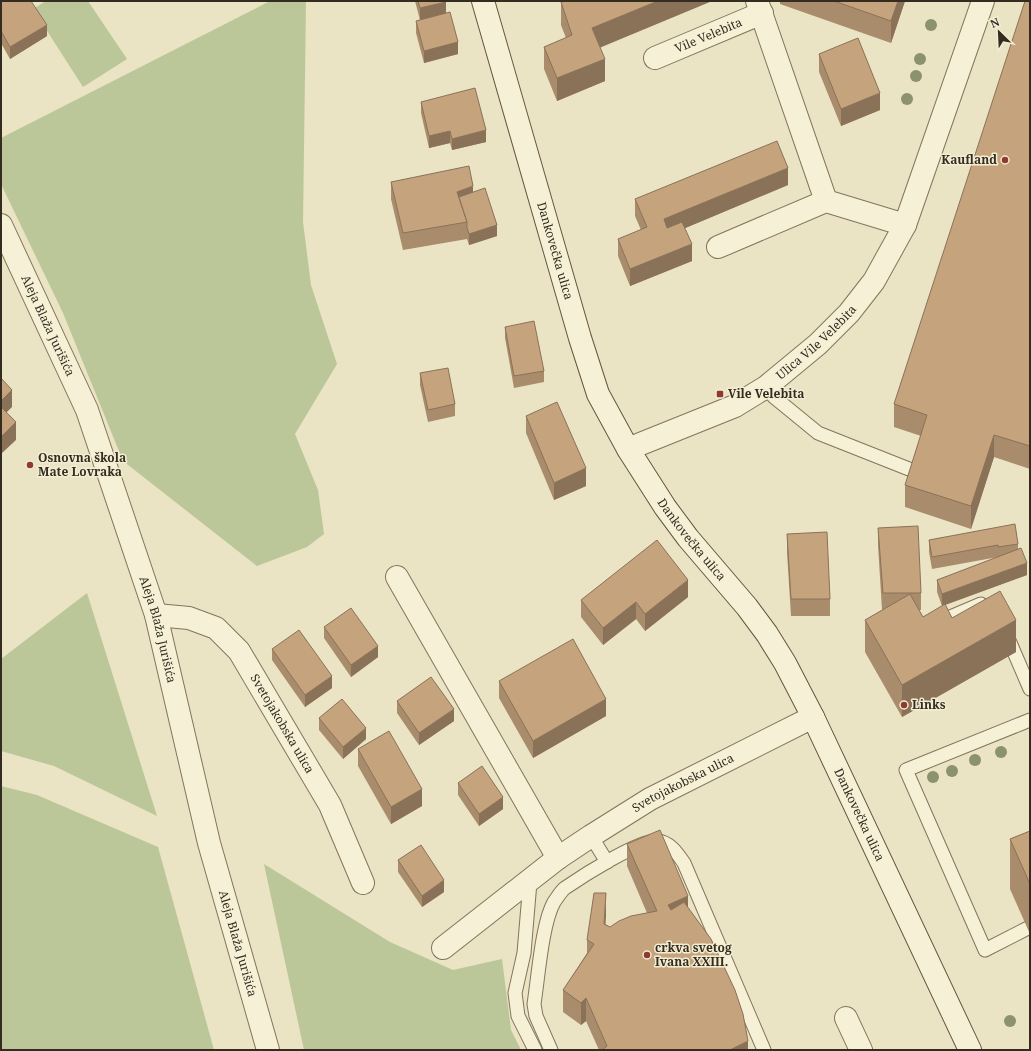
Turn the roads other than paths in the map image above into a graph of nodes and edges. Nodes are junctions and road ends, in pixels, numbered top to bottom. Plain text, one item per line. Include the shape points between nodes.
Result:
1 (483, 1) edge
2 (983, 1) edge
3 (759, 7) edge
4 (655, 58) dead end
5 (826, 201) junction
6 (1, 225) edge
7 (905, 225) junction
8 (718, 247) dead end
9 (766, 387) junction
10 (628, 450) junction
11 (909, 469) edge
12 (397, 577) dead end
13 (995, 606) edge
14 (156, 615) junction
15 (948, 618) edge
16 (1004, 628) edge
17 (1030, 690) edge
18 (813, 717) junction
19 (1030, 720) edge
20 (591, 836) junction
21 (558, 858) junction
22 (607, 862) junction
23 (530, 882) junction
24 (363, 883) dead end
25 (1028, 928) edge
26 (444, 948) dead end
27 (846, 1018) dead end
28 (268, 1050) edge
29 (535, 1050) edge
30 (551, 1050) edge
31 (764, 1050) edge
32 (861, 1050) edge
33 (970, 1050) edge

1 - 10 street, Dankovečka ulica via 593,382
2 - 7 street, Ulica Vile Velebita
3 - 4 street, Vile Velebita
3 - 5 street
5 - 7 street
5 - 8 street
6 - 14 street, Aleja Blaža Jurišića via 87,410
7 - 9 street, Ulica Vile Velebita via 874,281 848,313 818,344
9 - 10 street, Ulica Vile Velebita via 735,406
9 - 11 lane via 774,397 818,433
10 - 18 street, Dankovečka ulica via 688,538 767,634
12 - 21 street
13 - 15 lane via 992,599
14 - 24 street, Svetojakobska ulica via 189,618 216,628 240,651 330,805
14 - 28 street, Aleja Blaža Jurišića via 209,843
16 - 17 lane
18 - 20 street, Svetojakobska ulica via 650,799
18 - 33 street, Dankovečka ulica
19 - 25 lane via 906,770 985,950
20 - 21 street, Svetojakobska ulica
20 - 22 lane
21 - 23 street, Svetojakobska ulica
22 - 30 lane via 564,889 554,903 547,921 534,1004 536,1016
22 - 31 lane via 644,842 657,840 676,851 684,863
23 - 26 street, Svetojakobska ulica
23 - 29 lane via 524,953 515,993 518,1016
27 - 32 street

